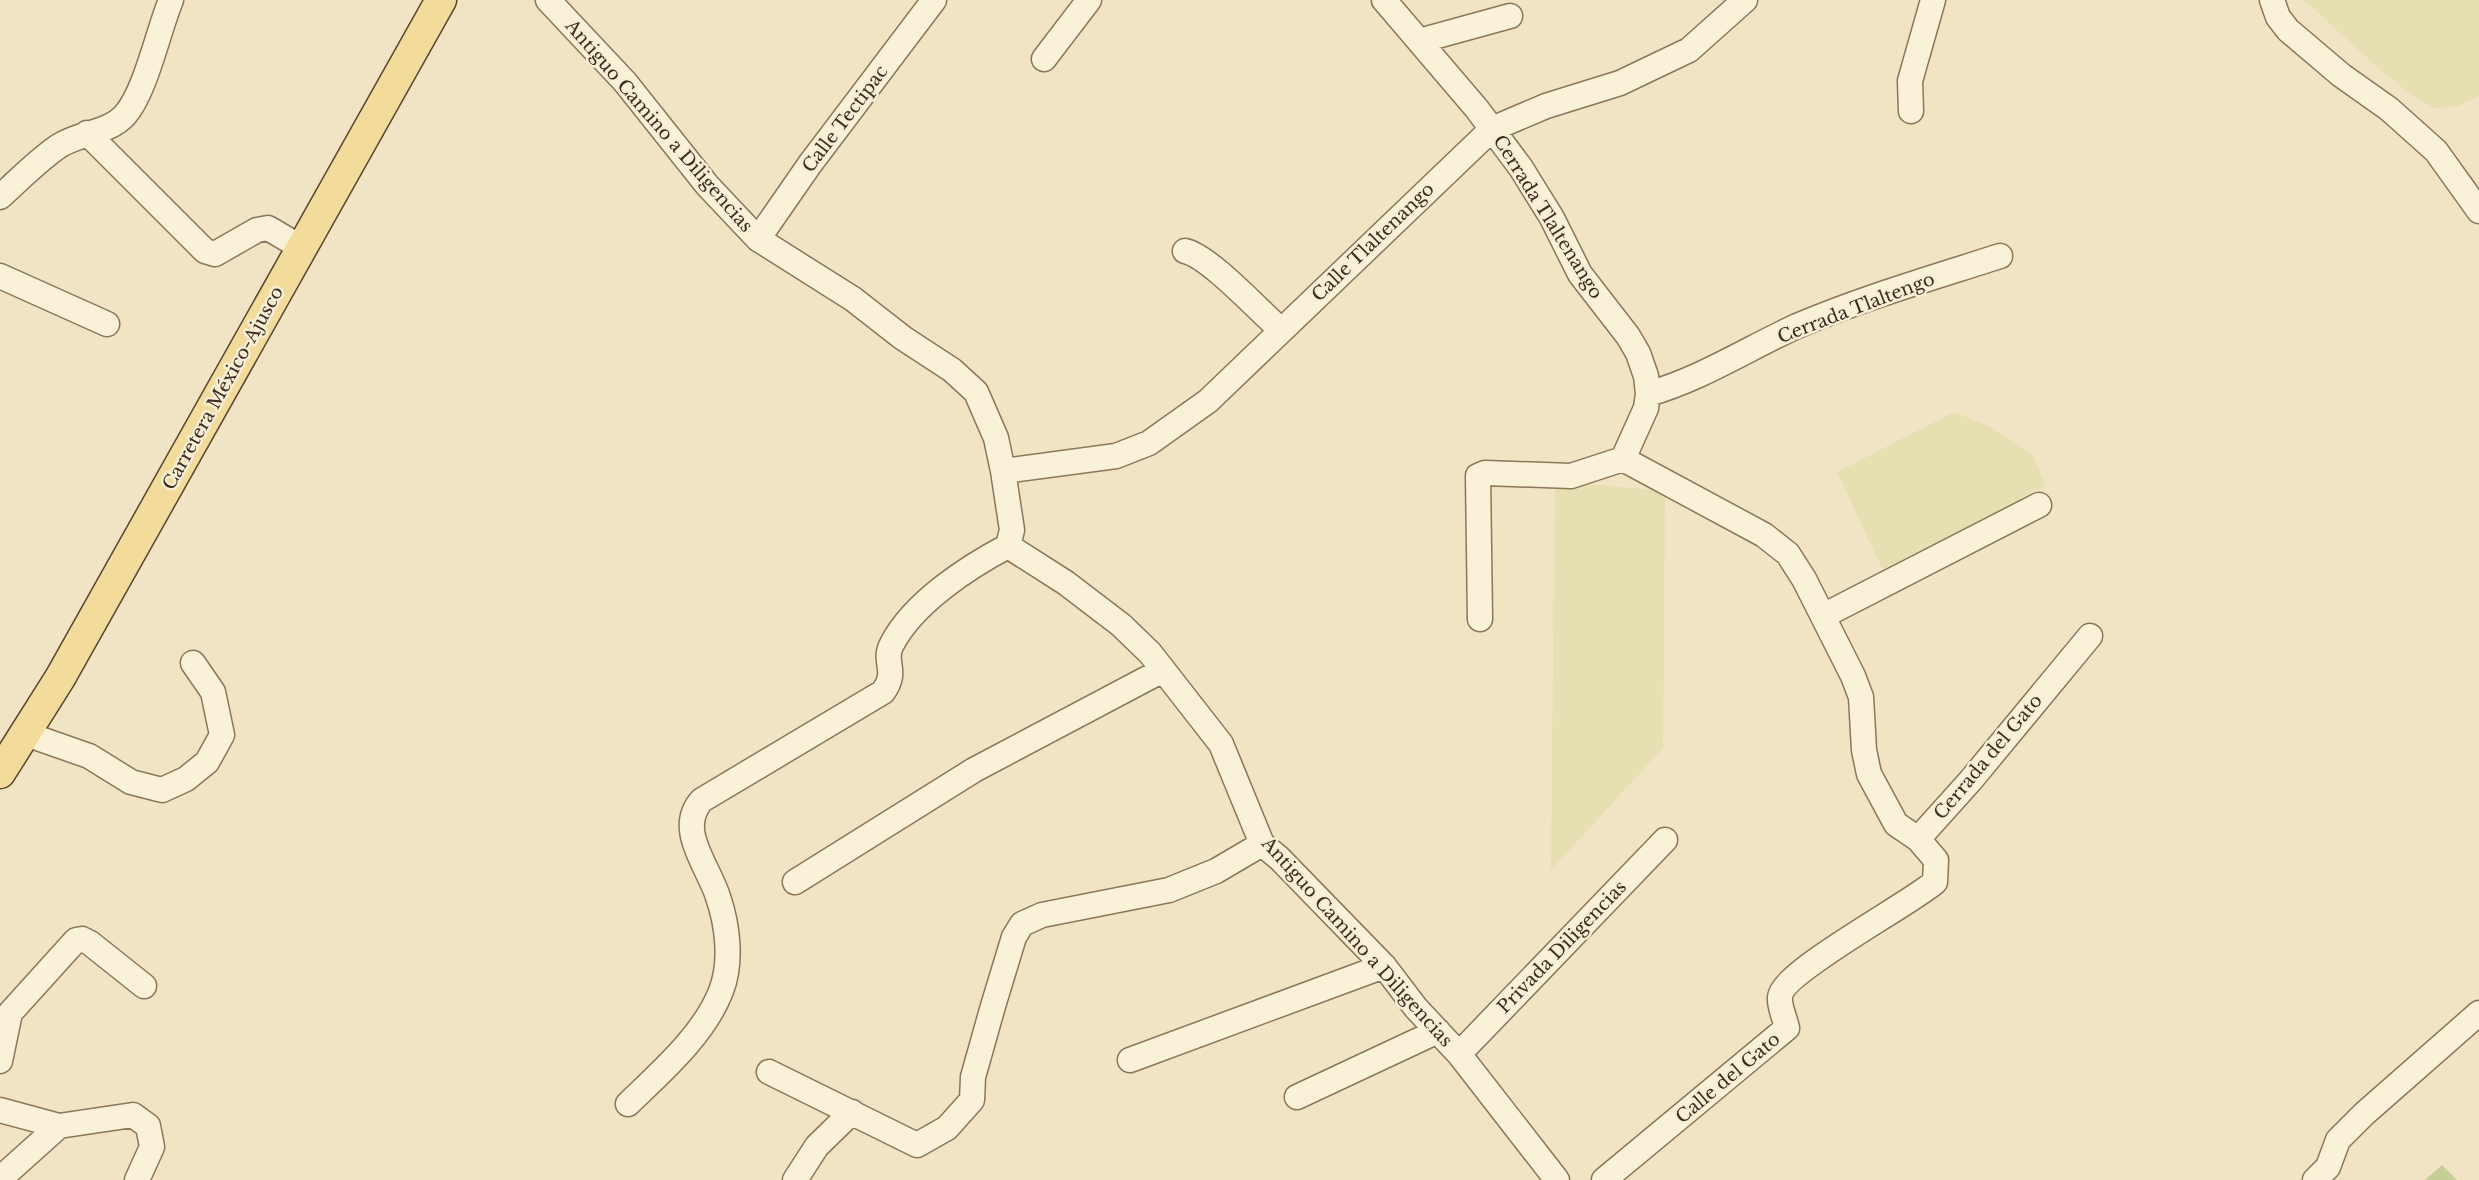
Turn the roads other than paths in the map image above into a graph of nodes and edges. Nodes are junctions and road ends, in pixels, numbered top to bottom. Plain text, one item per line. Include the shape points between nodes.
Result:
1 (171, 0) edge
2 (441, 0) edge
3 (934, 0) edge
4 (1089, 0) edge
5 (1384, 0) edge
6 (1745, 0) edge
7 (1933, 0) edge
8 (2272, 0) edge
9 (552, 1) edge
10 (1510, 16) dead end
11 (1419, 41) junction
12 (1044, 59) dead end
13 (1911, 111) dead end
14 (1492, 129) junction
15 (87, 133) junction
16 (0, 197) edge
17 (2479, 211) edge
18 (758, 239) junction
19 (302, 248) junction
20 (1185, 251) dead end
21 (2000, 256) dead end
22 (0, 276) edge
23 (107, 324) dead end
24 (1281, 330) junction
25 (1648, 394) junction
26 (1623, 459) junction
27 (1003, 471) junction
28 (2039, 505) dead end
29 (1008, 546) junction
30 (1822, 616) junction
31 (1480, 619) dead end
32 (2090, 636) dead end
33 (193, 663) dead end
34 (1163, 670) junction
35 (26, 734) junction
36 (0, 773) edge
37 (1918, 839) junction
38 (1665, 840) dead end
39 (1262, 844) junction
40 (795, 882) dead end
41 (1384, 966) junction
42 (144, 986) dead end
43 (2479, 1012) edge
44 (1438, 1031) junction
45 (1459, 1054) junction
46 (1130, 1060) dead end
47 (0, 1061) edge
48 (769, 1072) dead end
49 (1296, 1097) dead end
50 (628, 1104) dead end
51 (0, 1110) edge
52 (852, 1112) junction
53 (59, 1126) junction
54 (0, 1179) edge
55 (137, 1180) edge
56 (795, 1180) edge
57 (1557, 1180) edge
58 (1604, 1180) edge
59 (2314, 1180) edge

1 - 15 street via 149,66 125,115 110,126
2 - 19 main road, Carretera México-Ajusco
3 - 18 street, Calle Tectipac
4 - 12 street
5 - 11 street, Cerrada Tlaltenango
6 - 14 street, Calle Tlaltenango via 1689,50 1620,83 1546,106
7 - 13 street via 1910,81
8 - 17 street via 2288,30 2436,151
9 - 18 street, Antiguo Camino a Diligencias via 625,82 707,185
10 - 11 street
11 - 14 street, Cerrada Tlaltenango
14 - 24 street, Calle Tlaltenango
14 - 25 street, Cerrada Tlaltenango via 1552,218 1580,274 1638,353
15 - 16 street via 58,147
15 - 19 street via 205,251 215,254 256,230 268,228
18 - 27 street, Antiguo Camino a Diligencias via 853,299 952,370 976,392 996,438
19 - 35 main road, Carretera México-Ajusco
20 - 24 street via 1209,265
21 - 25 street, Cerrada Tlaltengo via 1798,326 1675,386
22 - 23 street
24 - 27 street, Calle Tlaltenango via 1208,401 1149,443 1116,456
25 - 26 street, Cerrada Tlaltenango via 1647,408
26 - 30 street via 1764,535 1788,554
26 - 31 street via 1571,476 1478,476
27 - 29 street, Antiguo Camino a Diligencias via 1012,530
28 - 30 street
29 - 34 street, Antiguo Camino a Diligencias via 1121,625
29 - 50 street via 963,573 909,620 887,655 892,675 883,692 698,805 691,821 692,831 721,905 726,930 725,979 714,1006 685,1047
30 - 37 street via 1861,697 1869,774 1896,824
32 - 37 street, Cerrada del Gato
33 - 35 street via 213,692 222,735 207,762 186,779 162,790 131,782 89,756
34 - 39 street, Antiguo Camino a Diligencias via 1221,744
34 - 40 street via 974,771
35 - 36 main road, Carretera México-Ajusco
37 - 58 street, Calle del Gato via 1936,860 1935,882 1791,978 1780,995 1787,1028
38 - 45 street, Privada Diligencias
39 - 41 street, Antiguo Camino a Diligencias
39 - 52 street via 1216,872 1168,890 1042,915 1022,924 1014,937 993,1006 973,1077 972,1100 947,1128 917,1145
41 - 44 street, Antiguo Camino a Diligencias
41 - 46 street
42 - 47 street via 90,943 76,940 10,1013
43 - 59 street via 2338,1140 2328,1167
44 - 45 street, Antiguo Camino a Diligencias
44 - 49 street
45 - 57 street, Antiguo Camino a Diligencias
48 - 52 street
51 - 53 street
52 - 56 street via 817,1146
53 - 54 street
53 - 55 street via 134,1115 148,1126 152,1147

